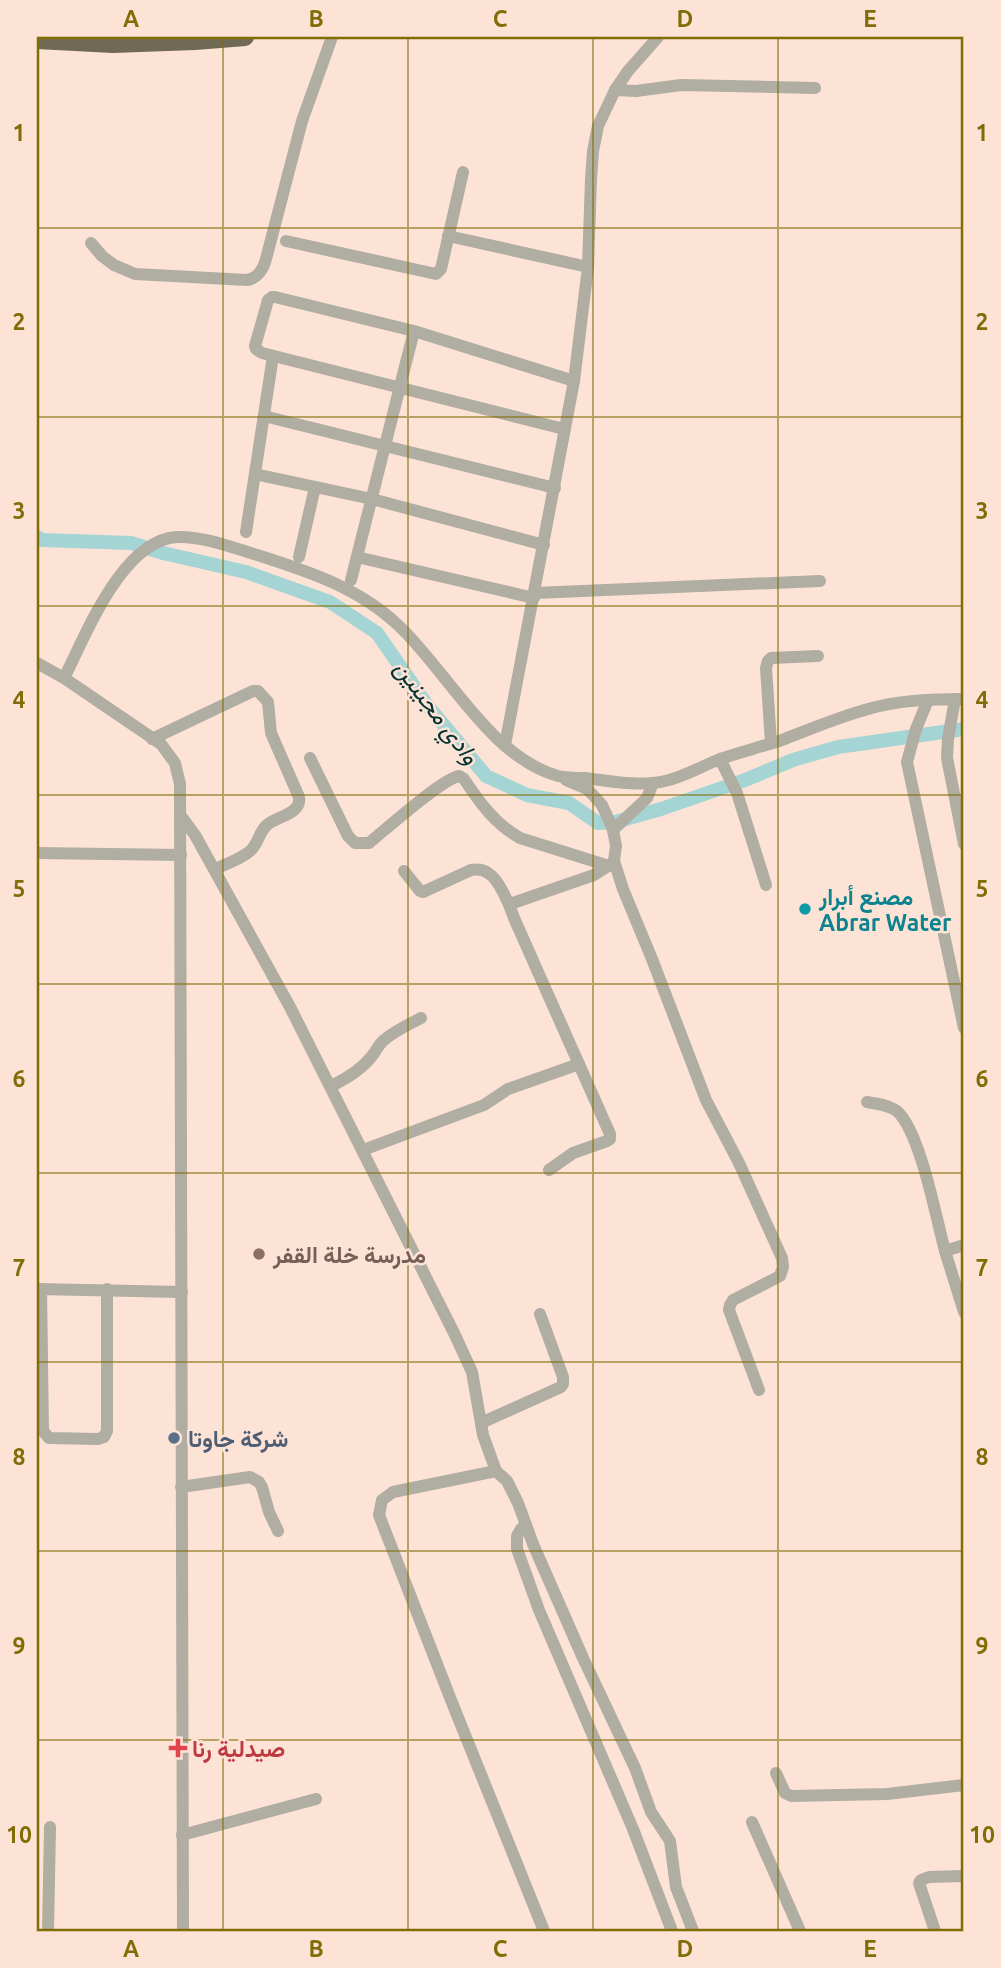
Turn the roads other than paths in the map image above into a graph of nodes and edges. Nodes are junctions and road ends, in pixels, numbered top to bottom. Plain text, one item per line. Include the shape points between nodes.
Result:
1 (245, 37) edge
2 (332, 37) edge
3 (658, 37) edge
4 (37, 40) edge
5 (815, 88) dead end
6 (615, 90) junction
7 (463, 172) dead end
8 (448, 236) junction
9 (286, 241) dead end
10 (91, 243) dead end
11 (588, 267) junction
12 (414, 331) junction
13 (273, 356) junction
14 (574, 381) junction
15 (399, 389) junction
16 (264, 416) junction
17 (564, 429) junction
18 (385, 446) junction
19 (255, 474) junction
20 (314, 487) junction
21 (555, 488) junction
22 (372, 499) junction
23 (246, 532) dead end
24 (544, 545) junction
25 (299, 557) dead end
26 (357, 557) junction
27 (351, 580) dead end
28 (820, 581) dead end
29 (534, 596) junction
30 (818, 656) dead end
31 (37, 663) edge
32 (64, 678) junction
33 (960, 699) edge
34 (928, 700) junction
35 (152, 739) junction
36 (771, 743) junction
37 (505, 745) junction
38 (310, 758) dead end
39 (723, 764) junction
40 (559, 776) junction
41 (653, 783) junction
42 (181, 816) junction
43 (619, 821) junction
44 (964, 844) edge
45 (37, 853) edge
46 (181, 855) junction
47 (612, 864) junction
48 (215, 869) junction
49 (404, 871) dead end
50 (766, 885) dead end
51 (510, 904) junction
52 (421, 1018) dead end
53 (964, 1028) edge
54 (579, 1064) junction
55 (331, 1086) junction
56 (867, 1102) dead end
57 (363, 1150) junction
58 (549, 1170) dead end
59 (964, 1245) edge
60 (945, 1251) junction
61 (39, 1289) edge
62 (107, 1289) junction
63 (182, 1292) junction
64 (964, 1312) edge
65 (540, 1314) dead end
66 (760, 1390) dead end
67 (481, 1423) junction
68 (496, 1471) junction
69 (181, 1487) junction
70 (526, 1525) junction
71 (278, 1531) dead end
72 (776, 1773) dead end
73 (964, 1785) edge
74 (316, 1800) dead end
75 (752, 1822) dead end
76 (50, 1826) dead end
77 (182, 1835) junction
78 (964, 1876) edge
79 (48, 1931) edge
80 (183, 1931) edge
81 (544, 1931) edge
82 (672, 1931) edge
83 (693, 1931) edge
84 (800, 1931) edge
85 (935, 1931) edge

1 - 4 highway via 113,44
2 - 10 street via 302,121 267,259 255,277 135,274 114,265
3 - 6 street
5 - 6 street via 681,85
6 - 11 street via 598,126 593,151
7 - 8 street
8 - 9 street via 441,269 433,274
8 - 11 street
11 - 14 street
12 - 13 street via 272,297 255,346
12 - 14 street
12 - 15 street
13 - 15 street
13 - 16 street
14 - 17 street
15 - 17 street
15 - 18 street
16 - 18 street
16 - 19 street
17 - 21 street
18 - 21 street
18 - 22 street
19 - 20 street
19 - 23 street
20 - 22 street
20 - 25 street
21 - 24 street
22 - 24 street
22 - 26 street
24 - 29 street
26 - 27 street
26 - 29 street
28 - 29 street
29 - 37 street
30 - 36 street via 768,661
31 - 32 street
32 - 35 street
32 - 37 street via 122,570 156,543 176,537 197,539 308,572 345,588 398,624
33 - 34 street
33 - 44 street via 947,758
34 - 36 street via 868,709
34 - 53 street via 909,750 908,768
35 - 42 street via 175,763
35 - 48 street via 253,691 268,702 271,733 300,803 260,831 251,851
36 - 39 street
37 - 40 street
38 - 47 street via 355,843 369,843 459,776 486,812 513,834
39 - 41 street
39 - 50 street
40 - 41 street
40 - 43 street via 587,789
41 - 43 street via 647,798
42 - 46 street
42 - 48 street
43 - 47 street
45 - 46 street
46 - 63 street
47 - 51 street via 594,875
47 - 66 street via 706,1100 782,1258 780,1276 733,1300 729,1310
48 - 55 street
49 - 51 street via 423,892 479,869 493,877
51 - 54 street
52 - 55 street via 387,1037 356,1072
54 - 57 street
54 - 58 street via 610,1139 573,1153
55 - 57 street
56 - 60 street via 896,1110 911,1129
57 - 67 street via 461,1347
59 - 60 street
60 - 64 street
61 - 62 street
61 - 62 street via 43,1431 49,1438 98,1439 107,1431
62 - 63 street
63 - 69 street
65 - 67 street via 563,1384
67 - 68 street
68 - 70 street via 507,1481
68 - 81 street via 393,1492 382,1500 379,1515
69 - 71 street via 254,1478
69 - 77 street
70 - 82 street via 517,1536 517,1549
70 - 83 street via 651,1812 670,1841 676,1887
72 - 73 street via 791,1796 887,1794
74 - 77 street
75 - 84 street
76 - 79 street
77 - 80 street
78 - 85 street via 921,1880

